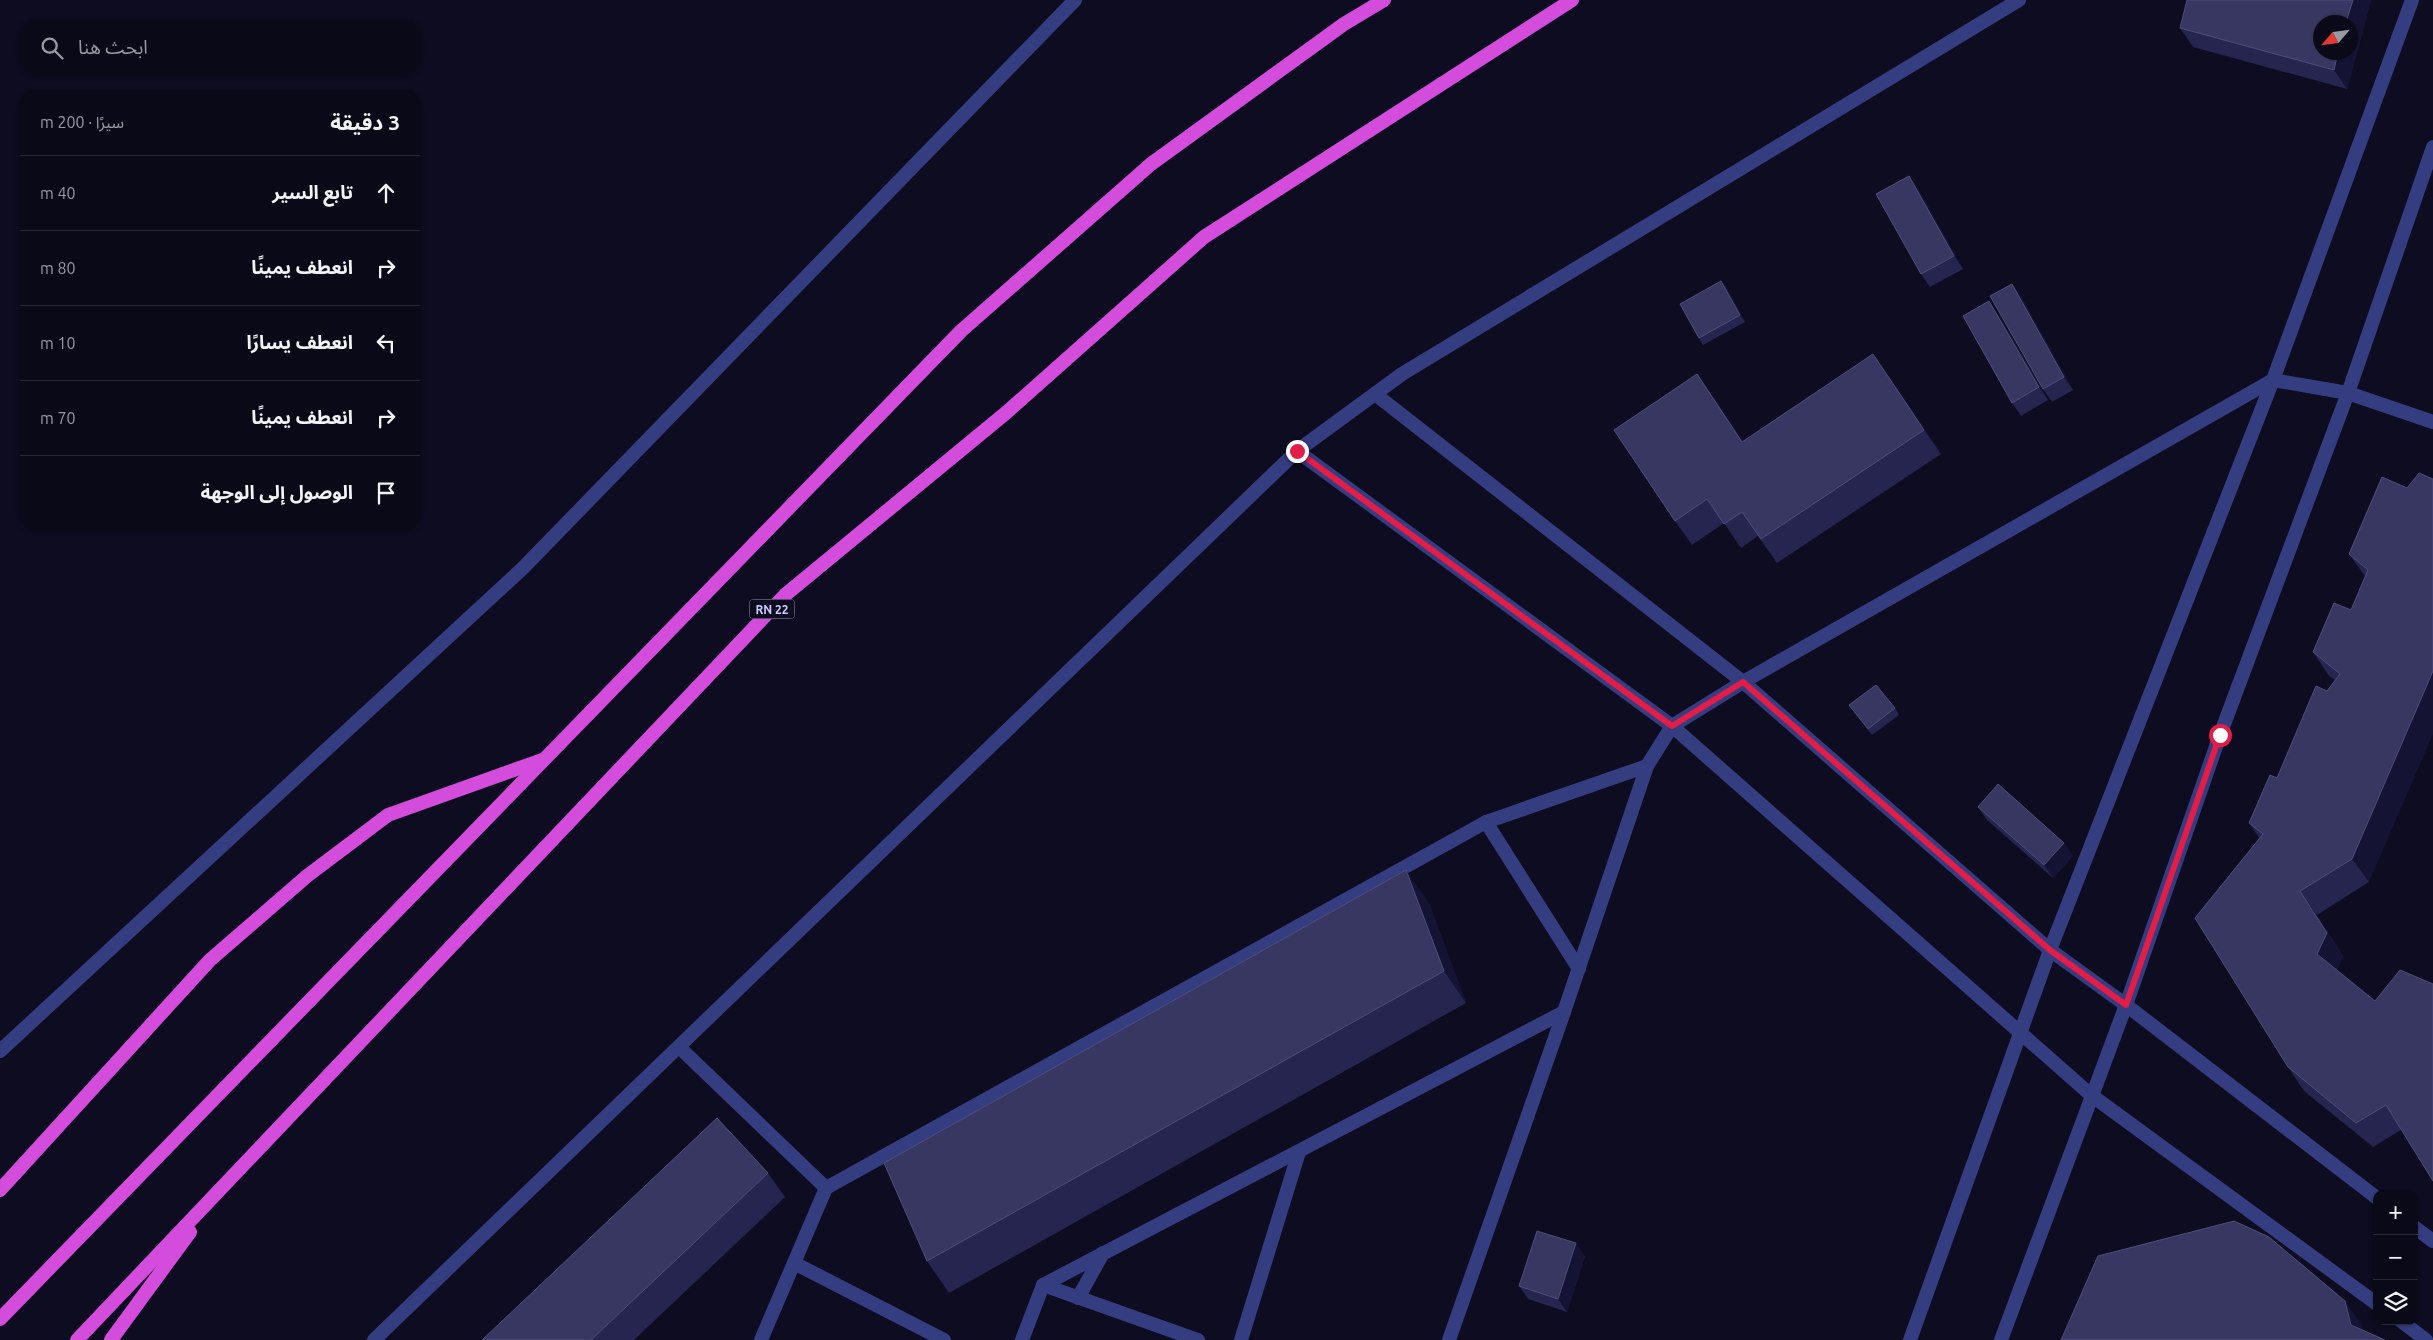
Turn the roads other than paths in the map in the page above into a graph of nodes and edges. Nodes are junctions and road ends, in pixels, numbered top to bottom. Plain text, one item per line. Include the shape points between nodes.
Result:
1 (1075, 0) edge
2 (1384, 0) edge
3 (1572, 0) edge
4 (2019, 0) edge
5 (2412, 0) edge
6 (2433, 147) edge
7 (2273, 380) junction
8 (2348, 392) junction
9 (1375, 394) junction
10 (2433, 422) edge
11 (1297, 451) junction
12 (1743, 682) junction
13 (1672, 726) junction
14 (545, 759) junction
15 (1648, 766) junction
16 (1486, 822) junction
17 (2050, 950) junction
18 (1578, 969) junction
19 (2126, 1005) junction
20 (1564, 1012) junction
21 (2020, 1034) junction
22 (679, 1047) junction
23 (0, 1051) edge
24 (2091, 1095) junction
25 (1299, 1152) junction
26 (225, 1184) junction
27 (826, 1188) junction
28 (0, 1190) edge
29 (2373, 1195) edge
30 (2418, 1229) edge
31 (2433, 1241) edge
32 (1103, 1252) junction
33 (794, 1263) junction
34 (1043, 1285) junction
35 (1078, 1298) junction
36 (2373, 1301) edge
37 (0, 1319) edge
38 (2406, 1325) edge
39 (77, 1340) edge
40 (111, 1340) edge
41 (374, 1340) edge
42 (761, 1340) edge
43 (944, 1340) edge
44 (1022, 1340) edge
45 (1198, 1340) edge
46 (1241, 1340) edge
47 (1448, 1340) edge
48 (1910, 1340) edge
49 (2001, 1340) edge
50 (2426, 1340) edge

1 - 23 street via 523,568
2 - 14 highway via 1344,24 1151,164 961,331
3 - 26 highway, RN 22 via 1204,237 1007,412 785,595
4 - 9 street via 1402,374
5 - 7 street
6 - 8 street
7 - 8 street
7 - 12 street
7 - 17 street
8 - 10 street
8 - 19 street via 2220,735
9 - 11 street
9 - 12 street
11 - 13 street
11 - 22 street
12 - 13 street
12 - 17 street
13 - 15 street
13 - 21 street
14 - 28 highway via 388,815 308,876 210,960
14 - 37 highway
15 - 16 street
15 - 18 street
16 - 18 street
16 - 27 street
17 - 19 street
17 - 21 street
18 - 20 street
19 - 24 street
19 - 29 street
20 - 25 street
20 - 47 street
21 - 24 street
21 - 48 street
22 - 27 street
22 - 41 street
24 - 36 street
24 - 49 street
25 - 32 street
25 - 46 street
26 - 39 highway, RN 22
26 - 40 highway
27 - 33 street
30 - 31 street
32 - 34 street
32 - 35 street
33 - 42 street
33 - 43 street
34 - 35 street
34 - 44 street
35 - 45 street
38 - 50 street

